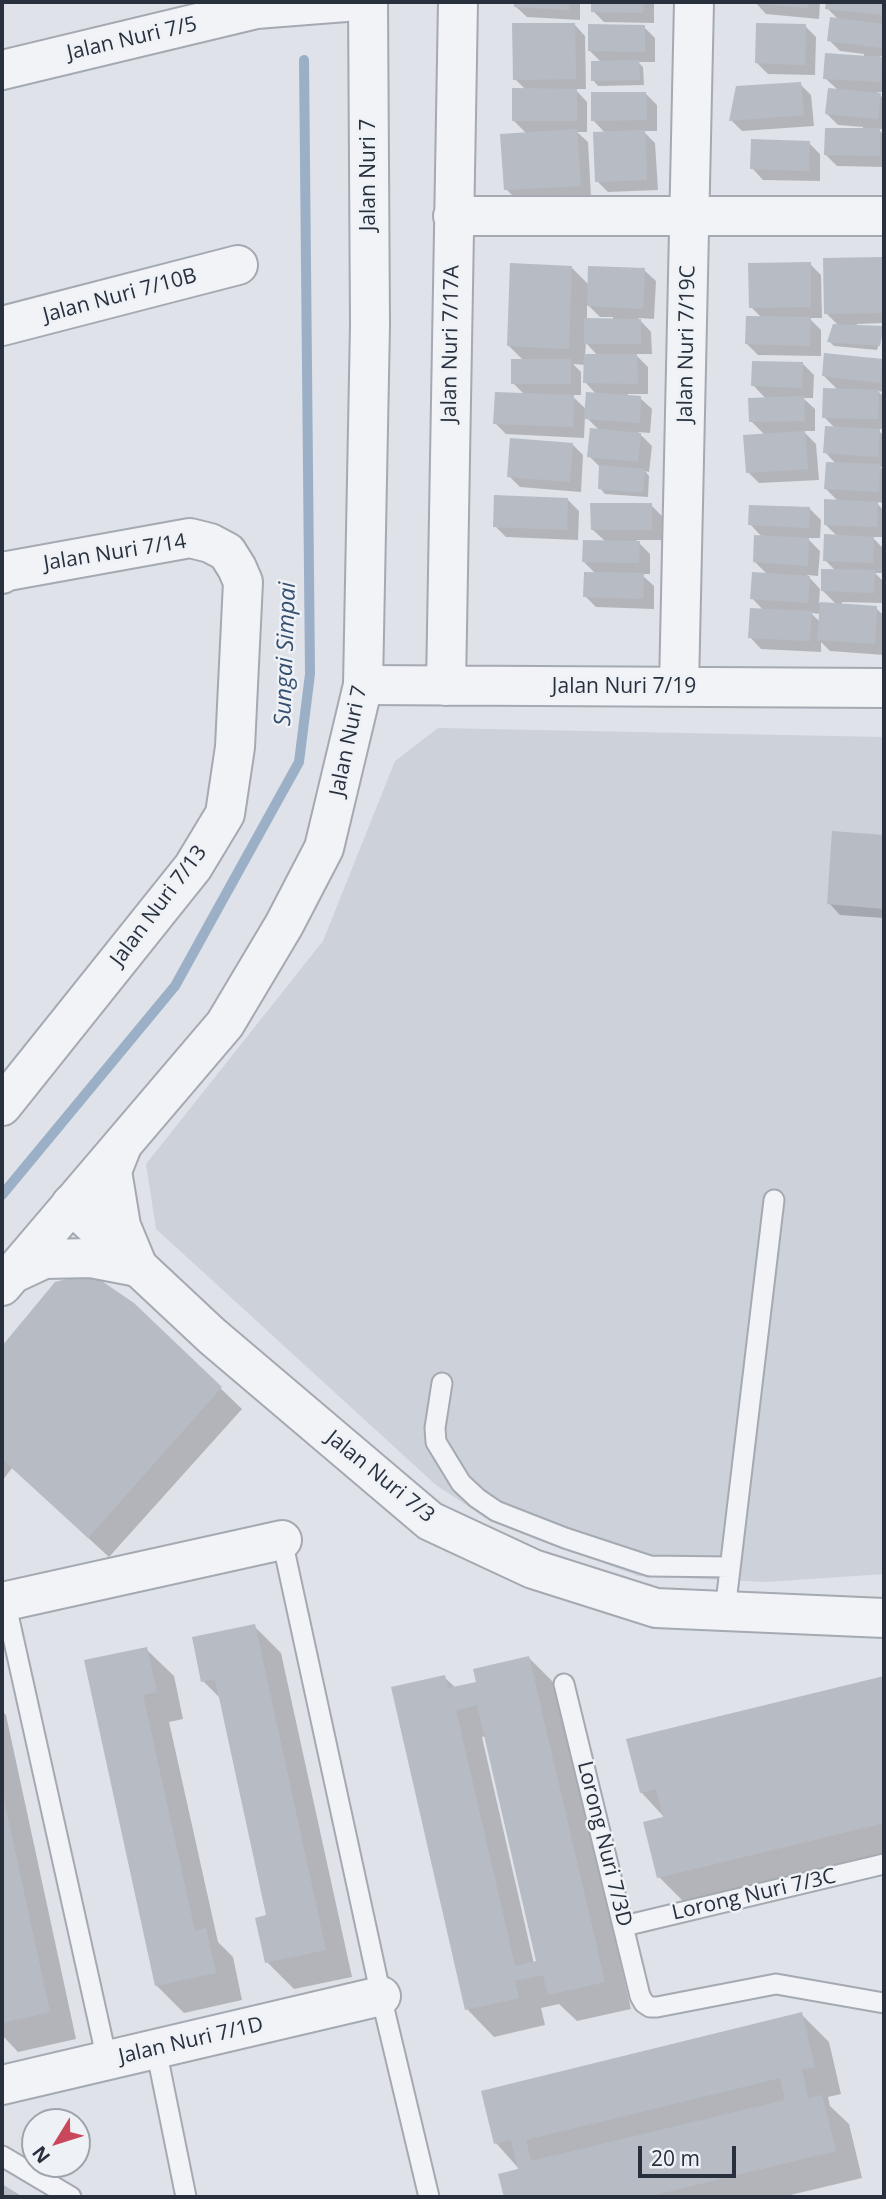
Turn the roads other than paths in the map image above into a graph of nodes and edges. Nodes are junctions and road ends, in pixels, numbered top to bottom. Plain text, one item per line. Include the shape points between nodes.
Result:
1 (346, 2) edge
2 (368, 2) edge
3 (458, 2) edge
4 (694, 2) edge
5 (2, 70) edge
6 (453, 216) junction
7 (690, 216) junction
8 (884, 216) edge
9 (237, 265) dead end
10 (2, 326) edge
11 (227, 552) joint
12 (2, 573) edge
13 (363, 685) junction
14 (446, 686) junction
15 (679, 687) junction
16 (884, 688) edge
17 (2, 1106) edge
18 (122, 1146) junction
19 (774, 1200) dead end
20 (71, 1204) junction
21 (138, 1266) junction
22 (7, 1280) edge
23 (442, 1383) dead end
24 (282, 1539) joint
25 (730, 1567) junction
26 (3, 1601) edge
27 (725, 1611) junction
28 (884, 1618) edge
29 (564, 1684) dead end
30 (884, 1864) edge
31 (624, 1926) junction
32 (381, 1996) junction
33 (884, 2003) edge
34 (156, 2049) junction
35 (107, 2060) junction
36 (2, 2085) edge
37 (2, 2156) edge
38 (71, 2197) edge
39 (186, 2197) edge
40 (429, 2197) edge

1 - 5 street, Jalan Nuri 7/5 via 256,9
2 - 13 street, Jalan Nuri 7 via 370,325
3 - 6 street, Jalan Nuri 7/17A
4 - 7 street, Jalan Nuri 7/19C
6 - 7 street
6 - 14 street, Jalan Nuri 7/17A
7 - 8 street
7 - 15 street, Jalan Nuri 7/19C
9 - 10 street, Jalan Nuri 7/10B
11 - 12 street, Jalan Nuri 7/14 via 190,538
11 - 17 street, Jalan Nuri 7/13 via 243,582 235,747 225,814 193,867
13 - 14 street, Jalan Nuri 7/19
13 - 18 street, Jalan Nuri 7 via 324,848 296,903 225,1024
14 - 15 street, Jalan Nuri 7/19
15 - 16 street, Jalan Nuri 7/19
18 - 20 street, Jalan Nuri 7
18 - 21 street via 112,1171 121,1226
19 - 25 lane
20 - 21 street, Jalan Nuri 7/3
20 - 22 street, Jalan Nuri 7
21 - 22 street via 91,1258 44,1259
21 - 27 street, Jalan Nuri 7/3 via 212,1336 430,1521 533,1569 656,1608
23 - 25 lane via 436,1442 461,1483 496,1511 650,1566
24 - 26 street
24 - 32 lane
25 - 27 lane
26 - 35 lane
27 - 28 street, Jalan Nuri 7/3
29 - 31 lane, Lorong Nuri 7/3D
30 - 31 lane, Lorong Nuri 7/3C
31 - 33 lane, Lorong Nuri 7/3D via 640,1996 650,2007 776,1984
32 - 34 street, Jalan Nuri 7/1D
32 - 40 lane
34 - 35 street, Jalan Nuri 7/1D
34 - 39 lane
35 - 36 street, Jalan Nuri 7/1D
37 - 38 lane

